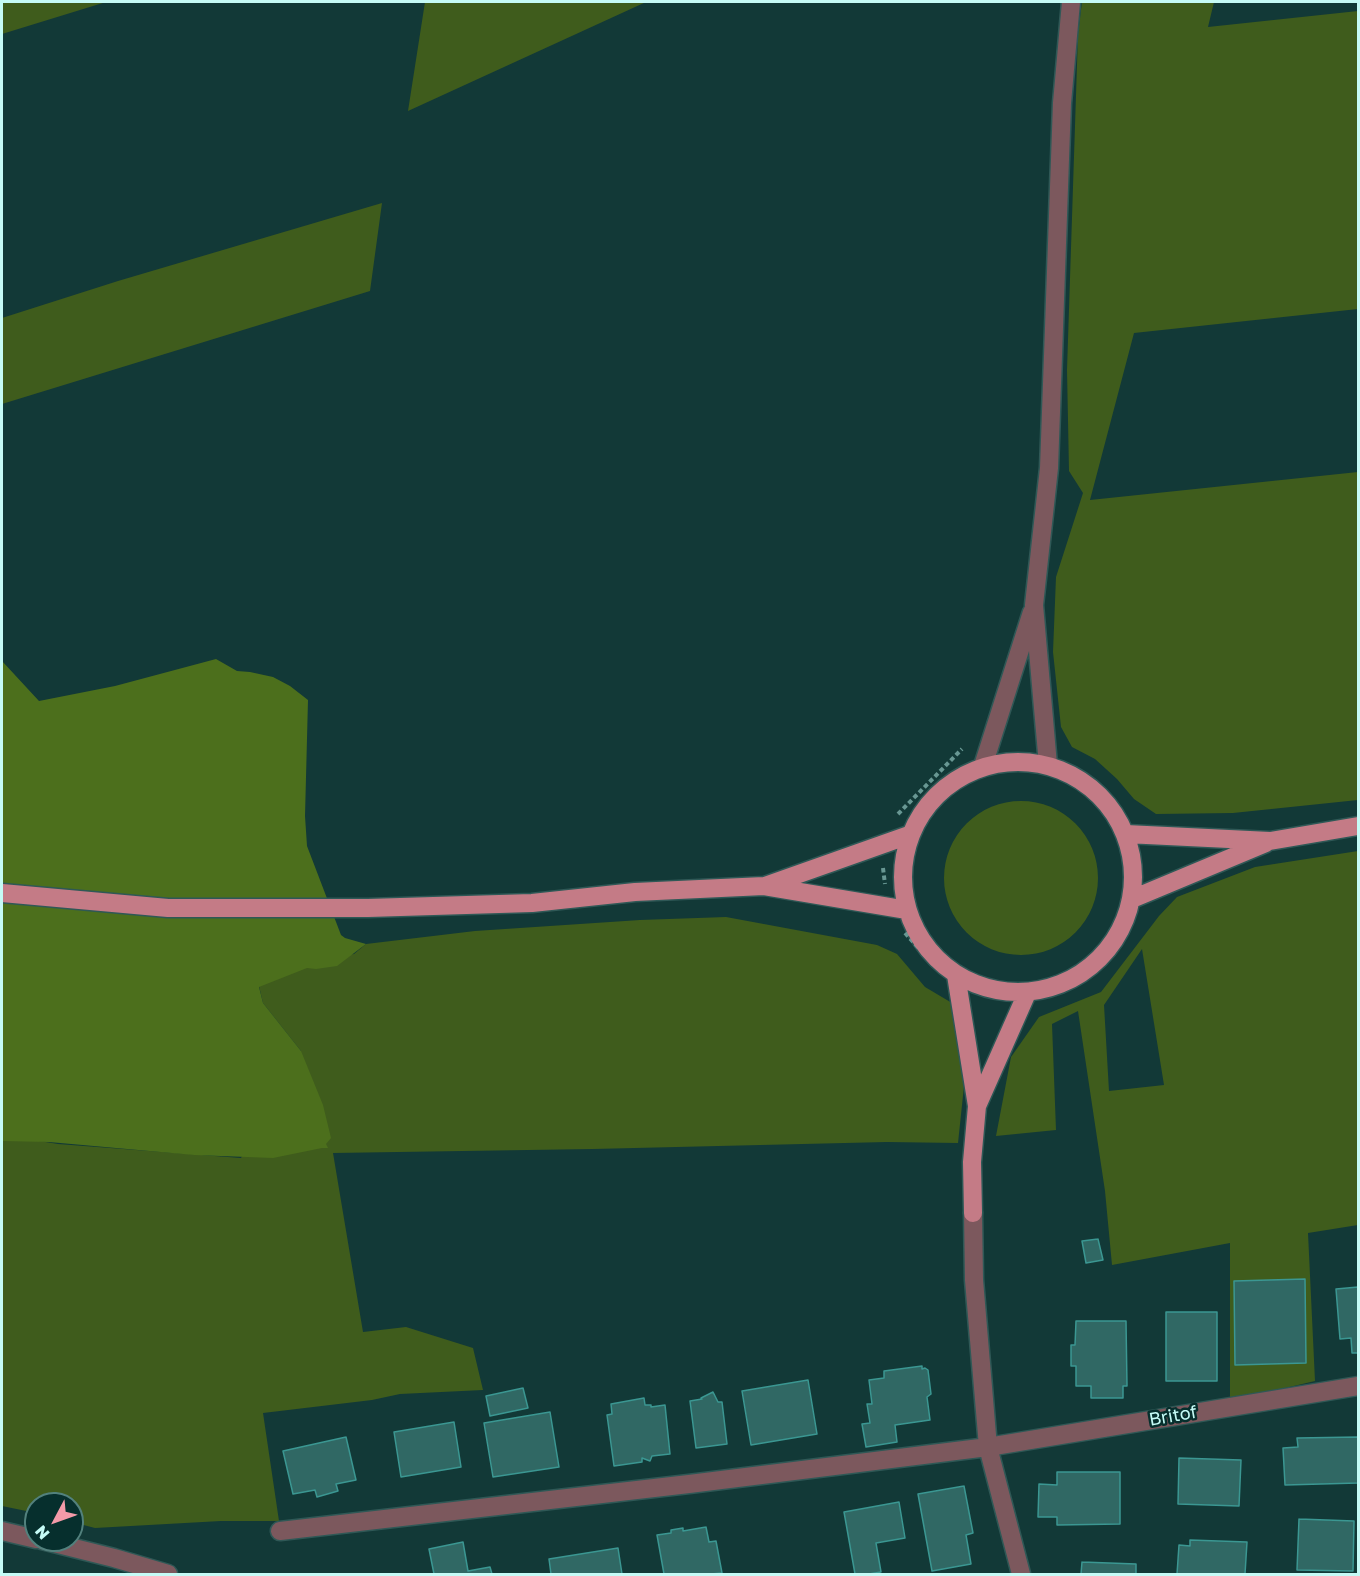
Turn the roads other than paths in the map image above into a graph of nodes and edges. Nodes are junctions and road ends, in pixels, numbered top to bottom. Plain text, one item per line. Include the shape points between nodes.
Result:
1 (1071, 2) edge
2 (1034, 605) junction
3 (1048, 765) junction
4 (983, 766) junction
5 (1359, 826) edge
6 (1126, 834) junction
7 (909, 835) junction
8 (1270, 841) junction
9 (764, 886) junction
10 (2, 893) edge
11 (1132, 899) junction
12 (907, 910) junction
13 (948, 973) junction
14 (1027, 993) junction
15 (977, 1106) junction
16 (973, 1213) joint
17 (1359, 1386) edge
18 (988, 1448) junction
19 (2, 1531) edge
20 (280, 1531) dead end
21 (24, 1536) edge
22 (84, 1550) edge
23 (168, 1575) edge
24 (1021, 1575) edge

1 - 2 street via 1062,103 1049,468
2 - 3 street
2 - 4 street
3 - 4 main road via 1016,760
3 - 6 main road via 1081,779 1107,803
4 - 7 main road via 959,776 938,792
5 - 8 main road
6 - 8 main road
6 - 11 main road via 1133,866
7 - 9 main road
7 - 12 main road via 902,873
8 - 11 main road
9 - 10 main road via 635,892 532,903 368,908 168,908
9 - 12 main road
11 - 14 main road via 1112,945 1095,964 1052,988
12 - 13 main road via 918,936
13 - 14 main road via 990,989
13 - 15 main road
14 - 15 main road
15 - 16 main road
16 - 18 street via 974,1280
17 - 18 street, Britof
18 - 20 street, Britof
18 - 24 street
19 - 21 street
22 - 23 street

